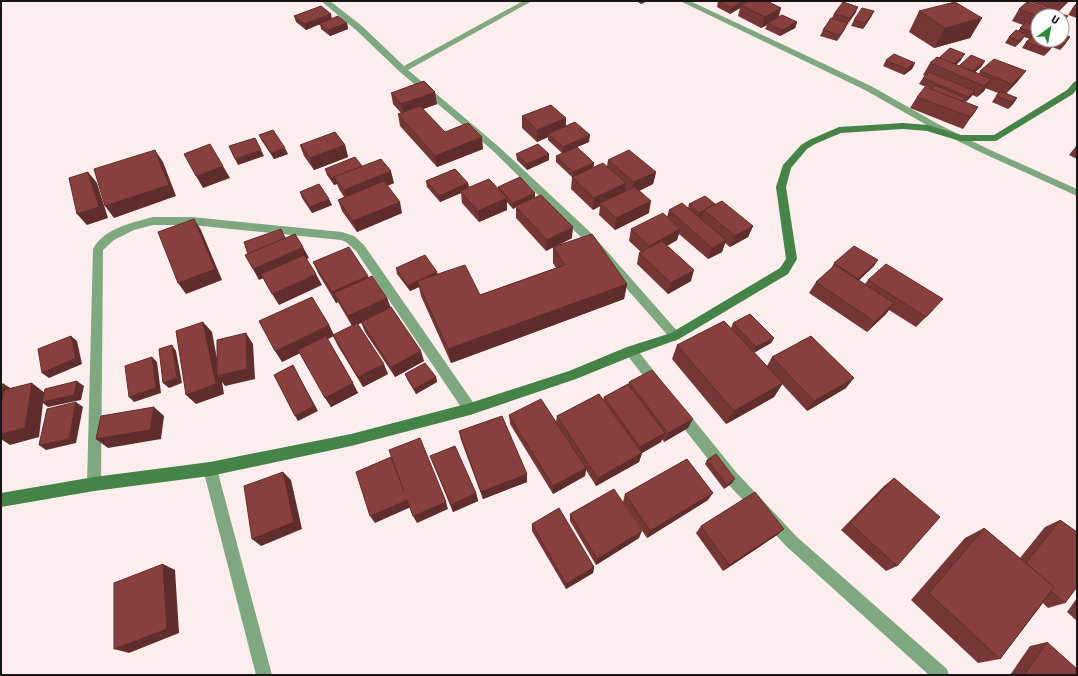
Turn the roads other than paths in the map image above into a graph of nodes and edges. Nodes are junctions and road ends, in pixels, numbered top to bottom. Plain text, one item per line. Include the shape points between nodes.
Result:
1 (325, 1) edge
2 (528, 1) edge
3 (684, 1) edge
4 (403, 70) junction
5 (1077, 84) edge
6 (960, 138) junction
7 (1077, 192) edge
8 (675, 336) junction
9 (631, 351) junction
10 (470, 408) junction
11 (210, 469) junction
12 (94, 484) junction
13 (1, 500) edge
14 (264, 675) edge
15 (941, 675) edge

1 - 4 street via 359,28
2 - 4 street
3 - 6 street via 868,88
4 - 8 street via 494,148 586,235
5 - 6 main road via 1070,92 996,138
6 - 7 street
6 - 8 main road via 928,128 903,126 839,130 804,147 786,167 781,187 792,259 790,264 784,271
8 - 9 main road
9 - 10 main road via 572,375
9 - 15 street via 731,477 792,542
10 - 11 main road via 351,440
10 - 12 street via 360,248 350,239 318,233 192,221 153,221 131,227 110,237 98,249
11 - 12 main road
11 - 14 street
12 - 13 main road

